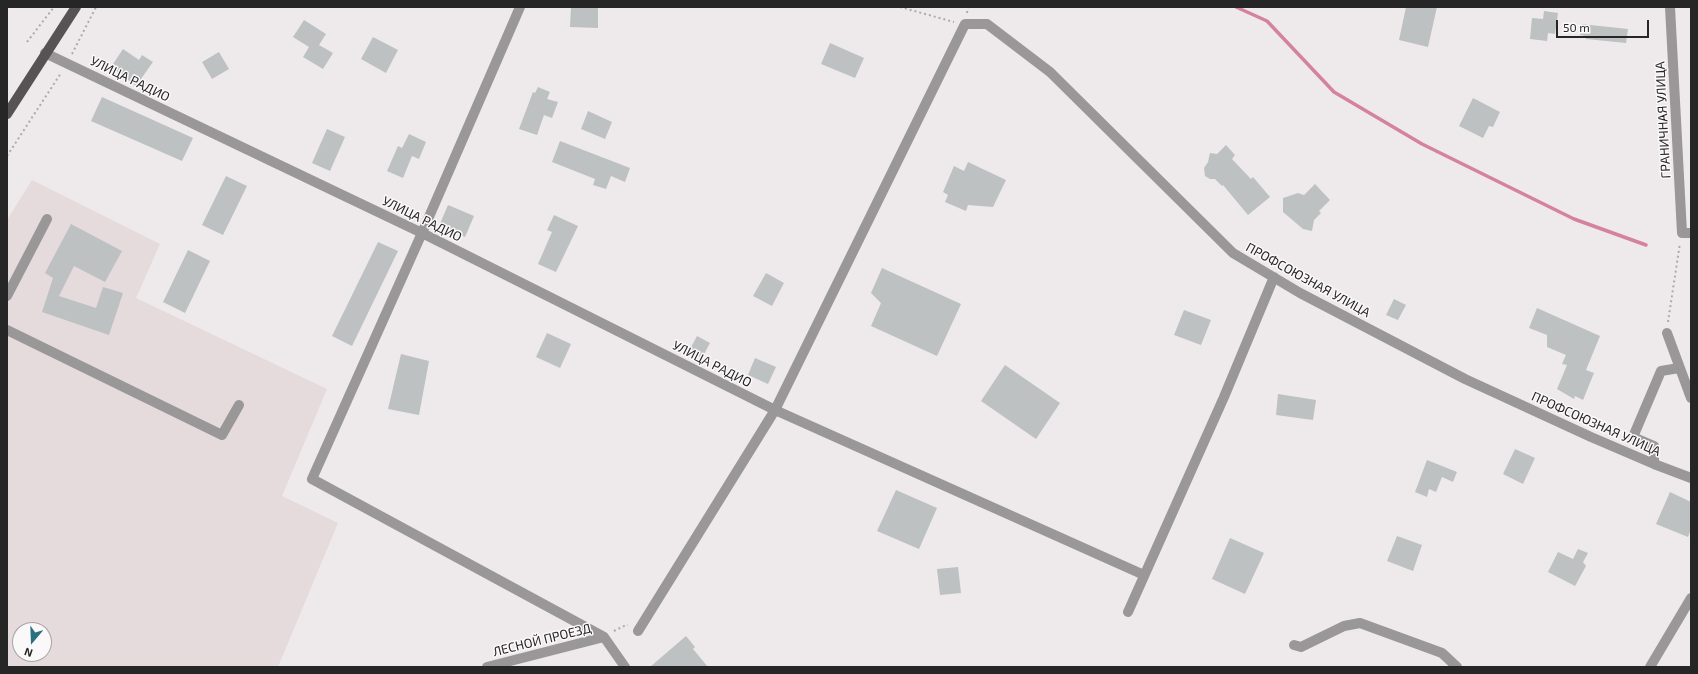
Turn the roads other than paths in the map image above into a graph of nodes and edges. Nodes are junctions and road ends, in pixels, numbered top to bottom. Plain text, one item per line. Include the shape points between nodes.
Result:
1 (76, 7) edge
2 (520, 7) edge
3 (1670, 7) edge
4 (45, 53) junction
5 (7, 114) edge
6 (47, 218) dead end
7 (422, 233) junction
8 (1684, 235) edge
9 (1274, 277) junction
10 (7, 296) edge
11 (7, 330) edge
12 (1667, 333) road end
13 (1679, 368) junction
14 (1691, 398) edge
15 (239, 405) dead end
16 (775, 410) junction
17 (1654, 464) junction
18 (1691, 478) edge
19 (1144, 575) junction
20 (1691, 598) edge
21 (1128, 612) dead end
22 (638, 631) road end
23 (604, 637) junction
24 (1294, 645) dead end
25 (487, 667) edge
26 (625, 667) edge
27 (1457, 667) edge
28 (1650, 667) edge

1 - 4 main road
2 - 7 street
3 - 8 street, ГРАНИЧНАЯ УЛИЦА
4 - 5 main road
4 - 7 street, УЛИЦА РАДИО
6 - 10 street
7 - 16 street, УЛИЦА РАДИО
7 - 23 street via 312,479
9 - 16 street, ПРОФСОЮЗНАЯ УЛИЦА via 1233,253 1050,72 987,24 965,24
9 - 17 street, ПРОФСОЮЗНАЯ УЛИЦА via 1465,379
9 - 19 street via 1224,397
11 - 15 street via 222,435
12 - 13 street
13 - 14 street
13 - 17 street via 1661,371 1633,437 1654,446
16 - 19 street, УЛИЦА РАДИО
16 - 22 street
17 - 18 street, ПРОФСОЮЗНАЯ УЛИЦА
19 - 21 street
20 - 28 street
23 - 25 street, ЛЕСНОЙ ПРОЕЗД
23 - 26 street
24 - 27 street via 1301,647 1344,626 1360,623 1442,653

